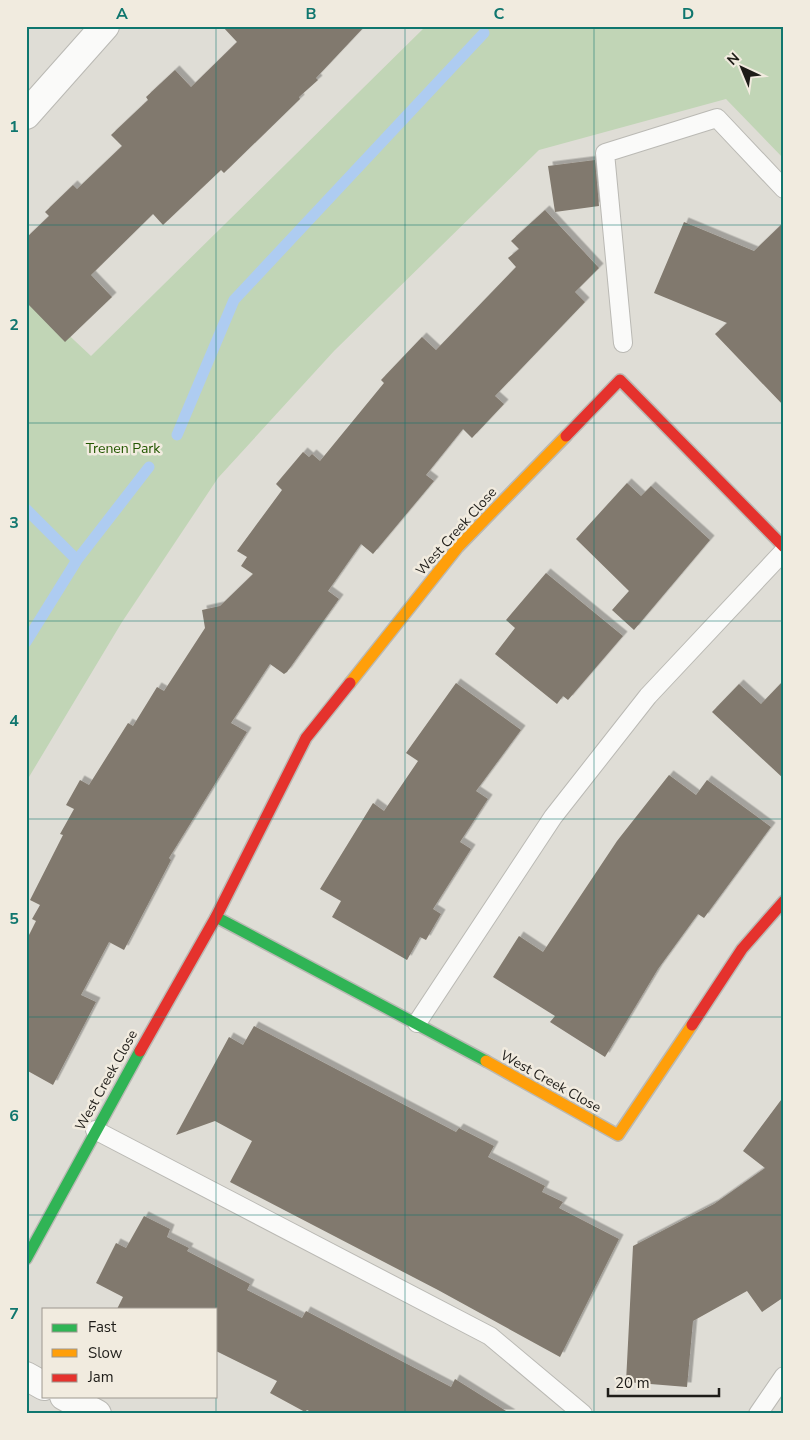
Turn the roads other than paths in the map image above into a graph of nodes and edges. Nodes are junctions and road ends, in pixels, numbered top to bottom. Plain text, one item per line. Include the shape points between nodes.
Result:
1 (105, 26) edge
2 (26, 115) edge
3 (784, 188) edge
4 (624, 343) dead end
5 (784, 547) edge
6 (784, 551) edge
7 (784, 902) edge
8 (216, 917) junction
9 (417, 1023) junction
10 (95, 1130) junction
11 (26, 1260) edge
12 (26, 1376) edge
13 (784, 1376) edge
14 (42, 1385) edge
15 (68, 1398) edge
16 (97, 1414) edge
17 (583, 1414) edge
18 (758, 1414) edge

1 - 2 street
3 - 4 lane via 717,118 605,153
5 - 8 street, West Creek Close via 620,380 458,547 306,738
6 - 9 lane via 648,696 559,809
7 - 9 street, West Creek Close via 742,949 618,1135
8 - 9 street, West Creek Close
8 - 10 street, West Creek Close
10 - 11 street, West Creek Close
10 - 17 lane via 490,1336
12 - 14 street
13 - 18 lane
15 - 16 street

